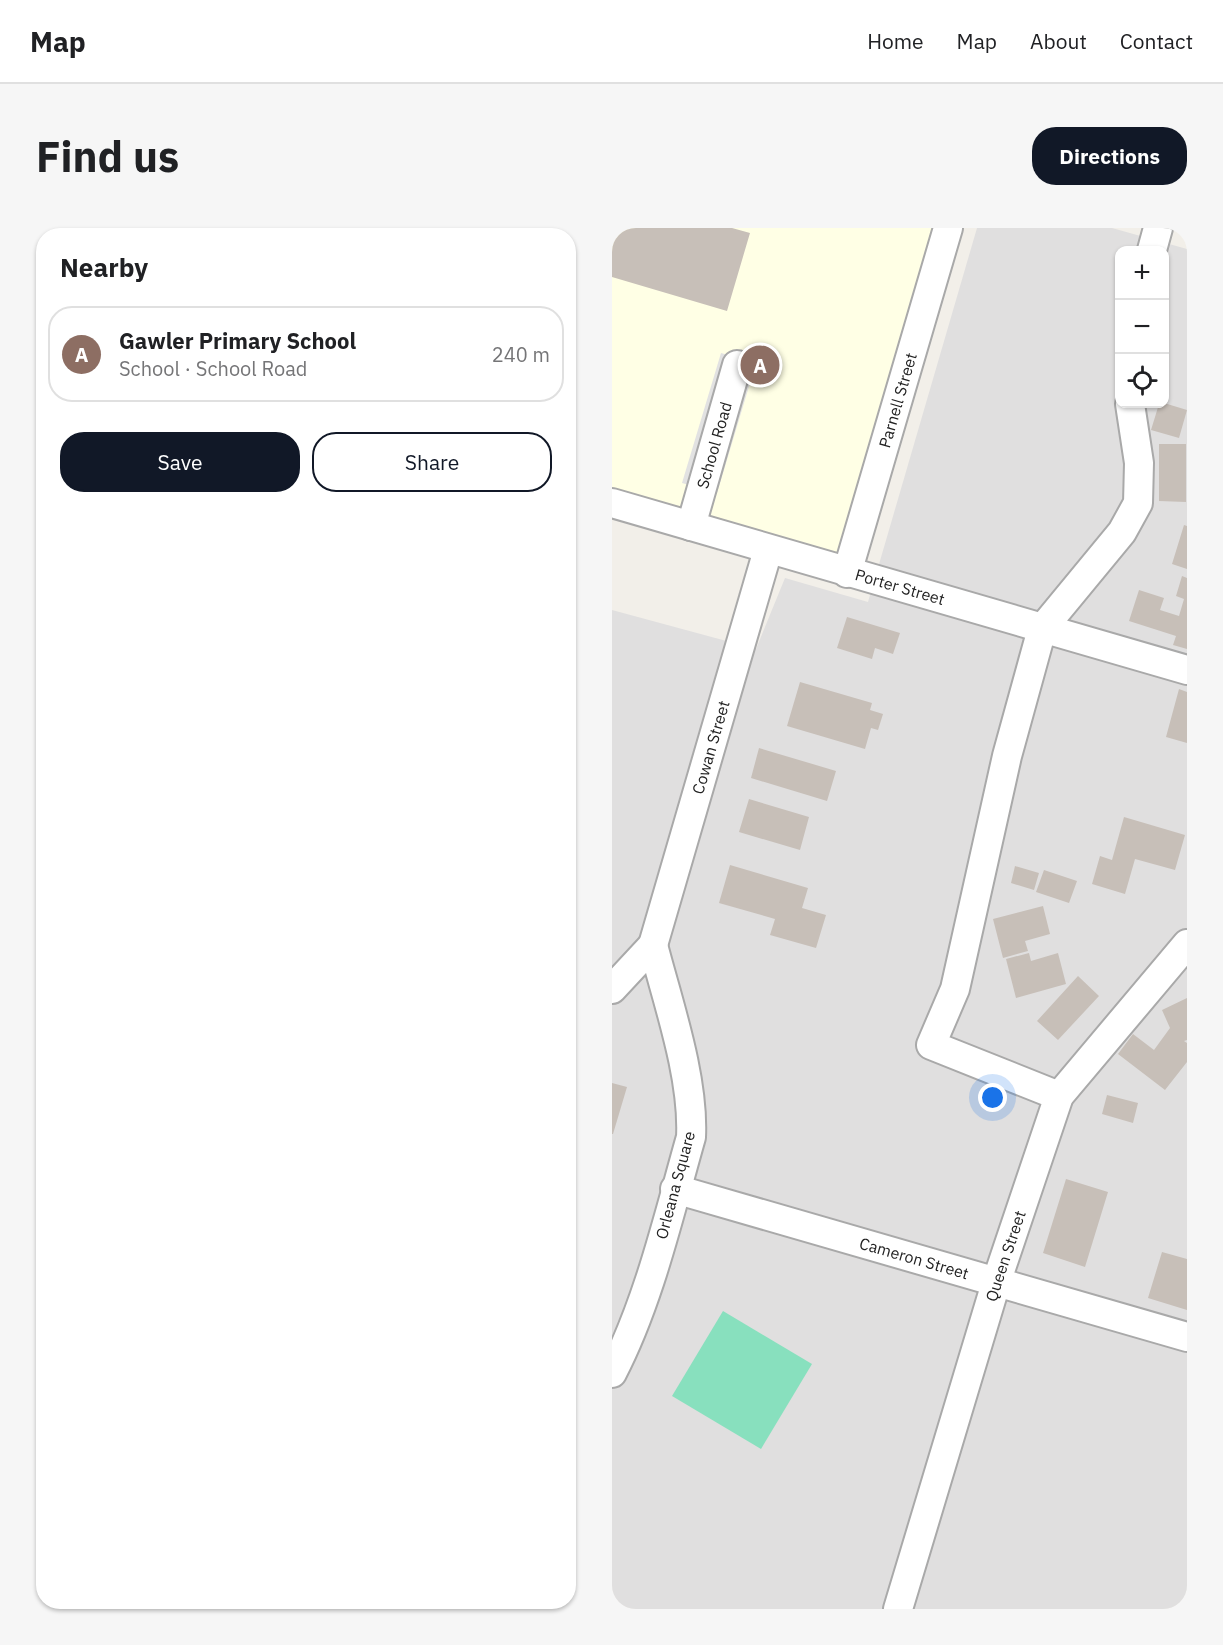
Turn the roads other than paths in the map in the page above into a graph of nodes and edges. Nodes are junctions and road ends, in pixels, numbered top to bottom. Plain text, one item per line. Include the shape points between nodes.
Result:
1 (948, 228) edge
2 (1158, 228) edge
3 (1153, 246) edge
4 (737, 365) dead end
5 (1132, 408) edge
6 (612, 503) edge
7 (691, 526) junction
8 (768, 550) junction
9 (847, 573) junction
10 (1042, 629) junction
11 (1187, 670) edge
12 (1187, 944) edge
13 (653, 945) junction
14 (612, 989) edge
15 (1059, 1096) junction
16 (675, 1189) junction
17 (996, 1283) junction
18 (1187, 1337) edge
19 (612, 1373) edge
20 (898, 1609) edge

1 - 9 street, Parnell Street
2 - 3 street
4 - 7 street, School Road
5 - 10 street via 1139,463 1138,503 1122,532
6 - 7 street, Porter Street
7 - 8 street, Porter Street
8 - 9 street, Porter Street
8 - 13 street, Cowan Street
9 - 10 street, Porter Street
10 - 11 street, Porter Street
10 - 15 street via 1008,756 961,968 931,1045
12 - 15 street, Queen Street
13 - 14 street
13 - 16 street, Orleana Square via 676,1031 692,1117 691,1137
15 - 17 street, Queen Street
16 - 17 street, Cameron Street
16 - 19 street, Orleana Square via 637,1314
17 - 18 street, Cameron Street
17 - 20 street, Queen Street

